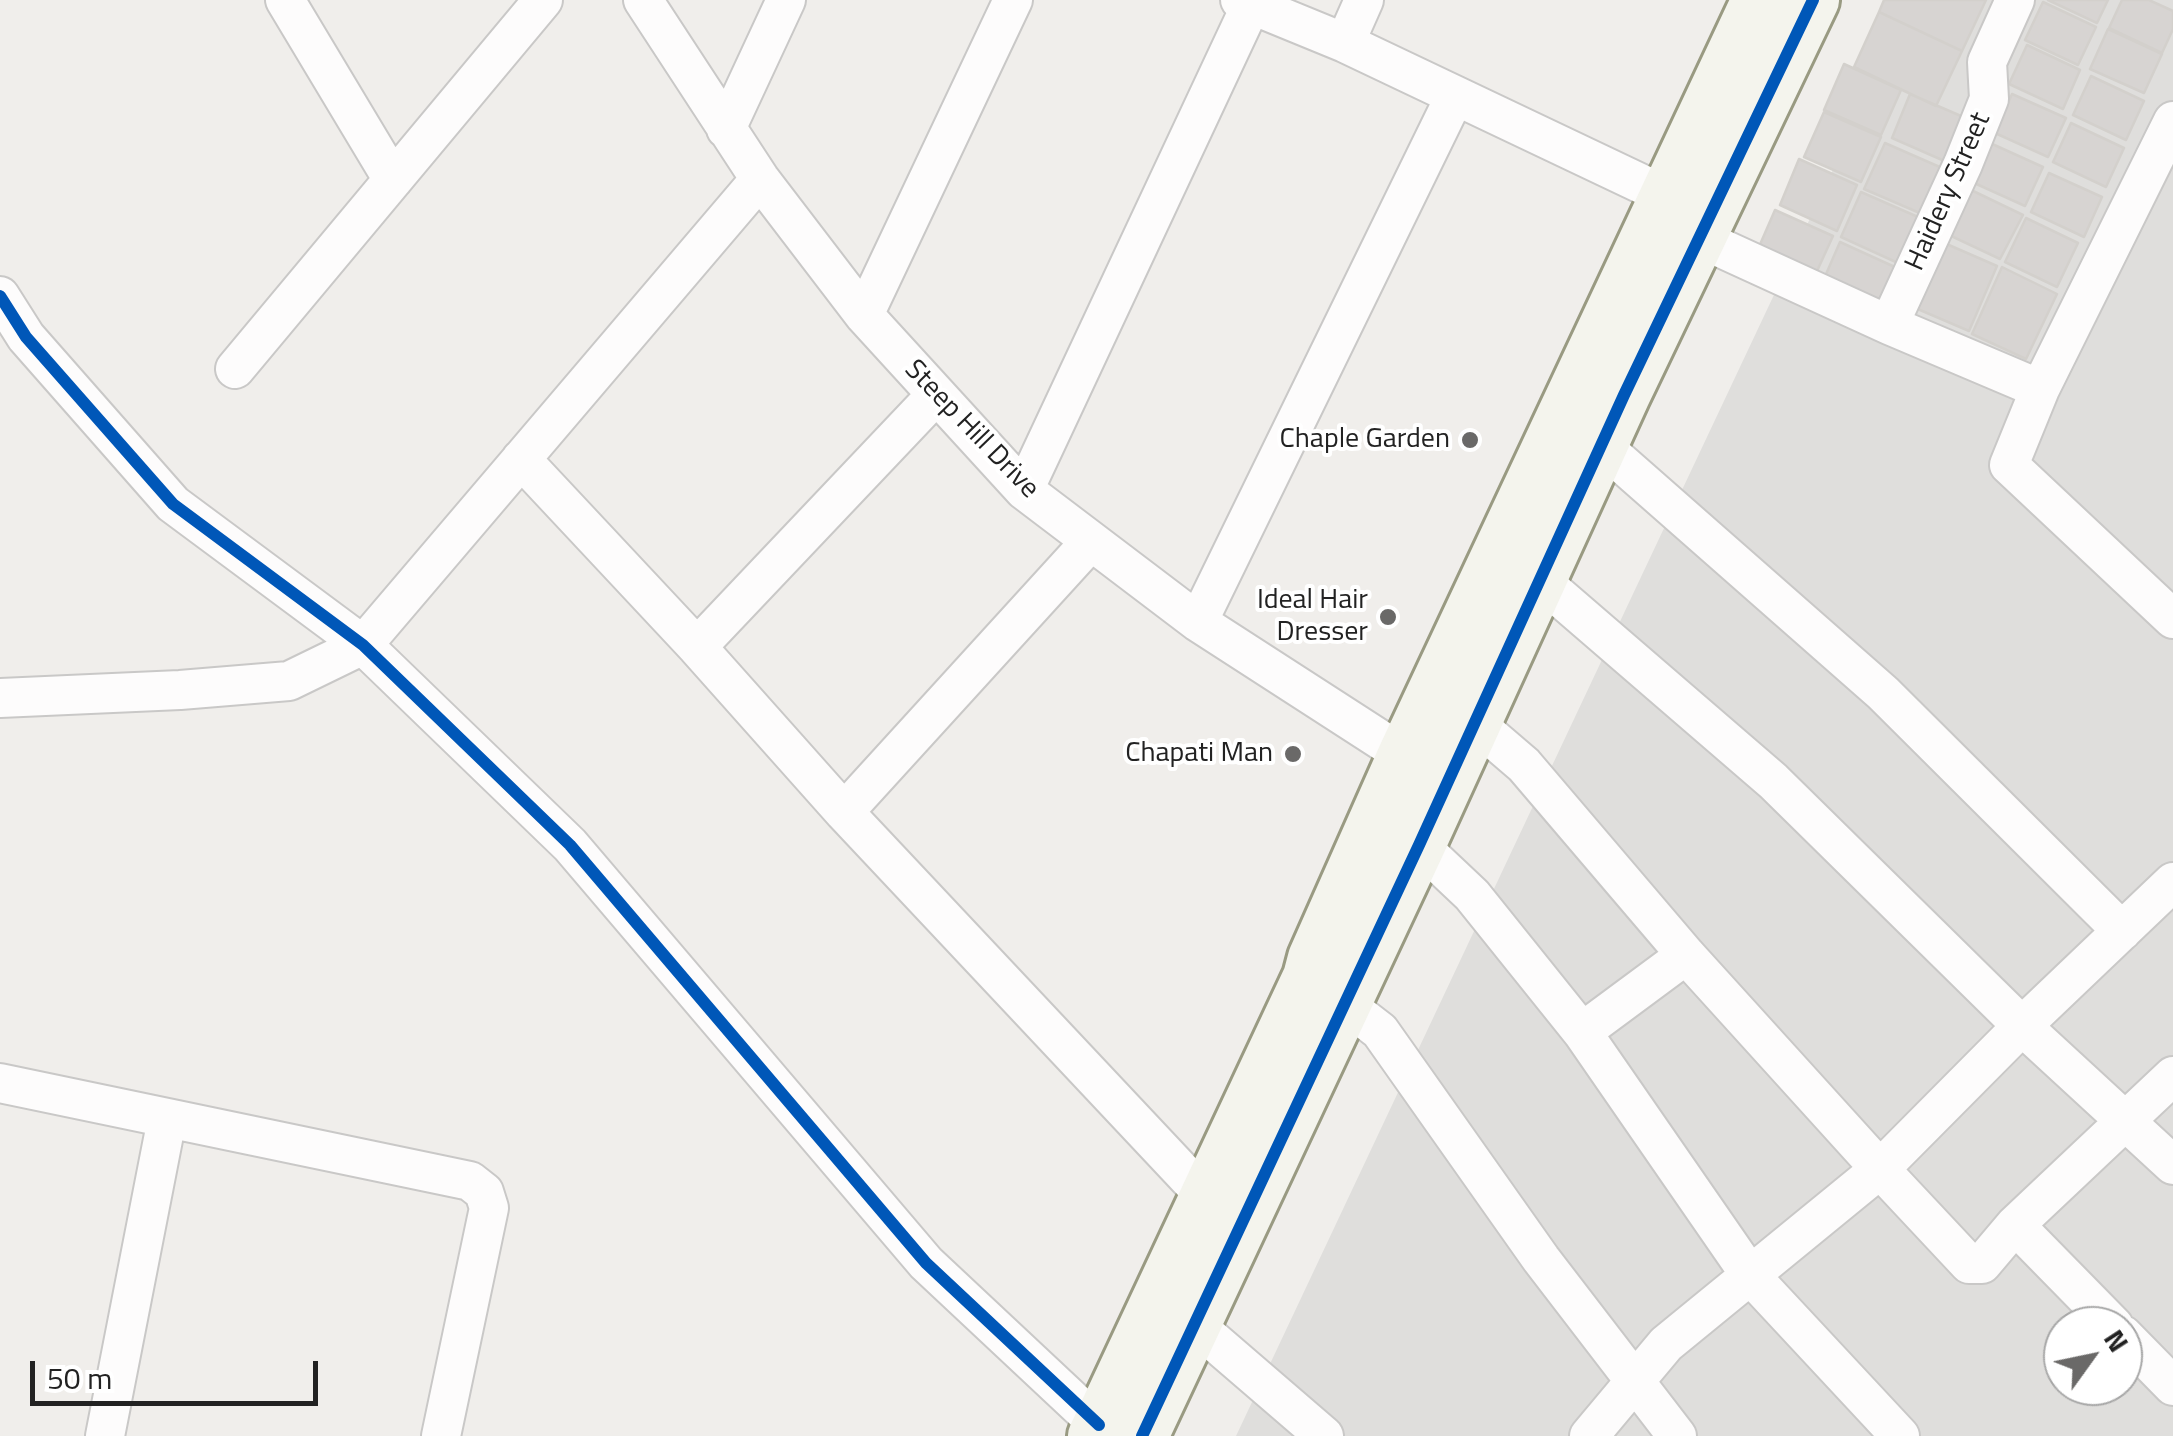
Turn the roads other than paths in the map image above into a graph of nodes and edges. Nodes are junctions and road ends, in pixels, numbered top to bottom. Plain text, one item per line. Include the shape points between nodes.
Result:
1 (285, 0) edge
2 (543, 0) edge
3 (643, 0) edge
4 (786, 0) edge
5 (1012, 0) edge
6 (1364, 0) edge
7 (1758, 0) edge
8 (1813, 0) edge
9 (2016, 0) edge
10 (1246, 2) edge
11 (1344, 44) junction
12 (1455, 96) junction
13 (2173, 121) edge
14 (726, 129) junction
15 (2163, 169) edge
16 (760, 179) junction
17 (393, 180) junction
18 (1667, 196) junction
19 (1700, 238) junction
20 (0, 296) edge
21 (864, 315) junction
22 (1889, 325) junction
23 (235, 369) dead end
24 (2040, 389) junction
25 (936, 395) junction
26 (1602, 445) junction
27 (521, 459) junction
28 (1024, 490) junction
29 (1091, 541) junction
30 (1540, 580) junction
31 (2173, 619) edge
32 (1198, 622) junction
33 (363, 645) junction
34 (697, 648) junction
35 (0, 698) edge
36 (1475, 723) junction
37 (1404, 755) junction
38 (844, 812) junction
39 (1419, 845) junction
40 (2173, 882) edge
41 (2122, 931) junction
42 (1686, 955) junction
43 (1327, 990) junction
44 (2022, 1026) junction
45 (1582, 1032) junction
46 (2173, 1076) edge
47 (0, 1084) edge
48 (167, 1119) junction
49 (2126, 1122) junction
50 (2173, 1165) edge
51 (1880, 1170) junction
52 (1206, 1197) junction
53 (2015, 1225) junction
54 (1750, 1275) junction
55 (2094, 1306) edge
56 (1194, 1324) junction
57 (2143, 1355) edge
58 (1635, 1383) junction
59 (2173, 1386) edge
60 (1112, 1432) edge
61 (105, 1436) edge
62 (441, 1436) edge
63 (1324, 1436) edge
64 (1589, 1436) edge
65 (1677, 1436) edge
66 (1900, 1436) edge

1 - 17 street
2 - 17 street
3 - 14 street, Steep Hill Drive
4 - 14 street
5 - 21 street
6 - 11 street
7 - 18 street
8 - 19 street
9 - 22 street, Haidery Street via 1987,62 1989,99
10 - 11 street
10 - 28 street
11 - 12 street
12 - 18 street
12 - 32 street
13 - 15 street
14 - 16 street, Steep Hill Drive
15 - 24 street
16 - 21 street, Steep Hill Drive
16 - 27 street
17 - 23 street
18 - 37 street
19 - 22 street
19 - 26 street
20 - 33 street via 26,338 173,504
21 - 25 street, Steep Hill Drive
22 - 24 street
24 - 31 street via 2008,465
25 - 28 street, Steep Hill Drive
25 - 34 street
26 - 30 street
26 - 41 street via 1883,694
27 - 33 street
27 - 34 street
28 - 29 street, Steep Hill Drive
29 - 32 street, Steep Hill Drive
29 - 38 street
30 - 36 street
30 - 44 street via 1774,781
32 - 37 street, Steep Hill Drive
33 - 35 street via 288,682
33 - 60 street via 570,845 926,1263
34 - 38 street
36 - 39 street
36 - 42 street via 1524,766
37 - 43 street via 1314,958
38 - 52 street
39 - 43 street
39 - 45 street via 1472,895
40 - 41 street
41 - 44 street
42 - 45 street
42 - 51 street
43 - 52 street
43 - 56 street
43 - 58 street via 1380,1031
44 - 49 street
44 - 51 street
45 - 54 street
46 - 49 street
47 - 48 street
48 - 61 street
48 - 62 street via 470,1181 484,1192 489,1208
49 - 50 street
49 - 53 street
51 - 53 street via 1969,1264 1982,1264
51 - 54 street
52 - 60 street
53 - 55 street
54 - 58 street via 1666,1344
54 - 66 street
56 - 60 street
56 - 63 street
57 - 59 street
58 - 64 street
58 - 65 street

